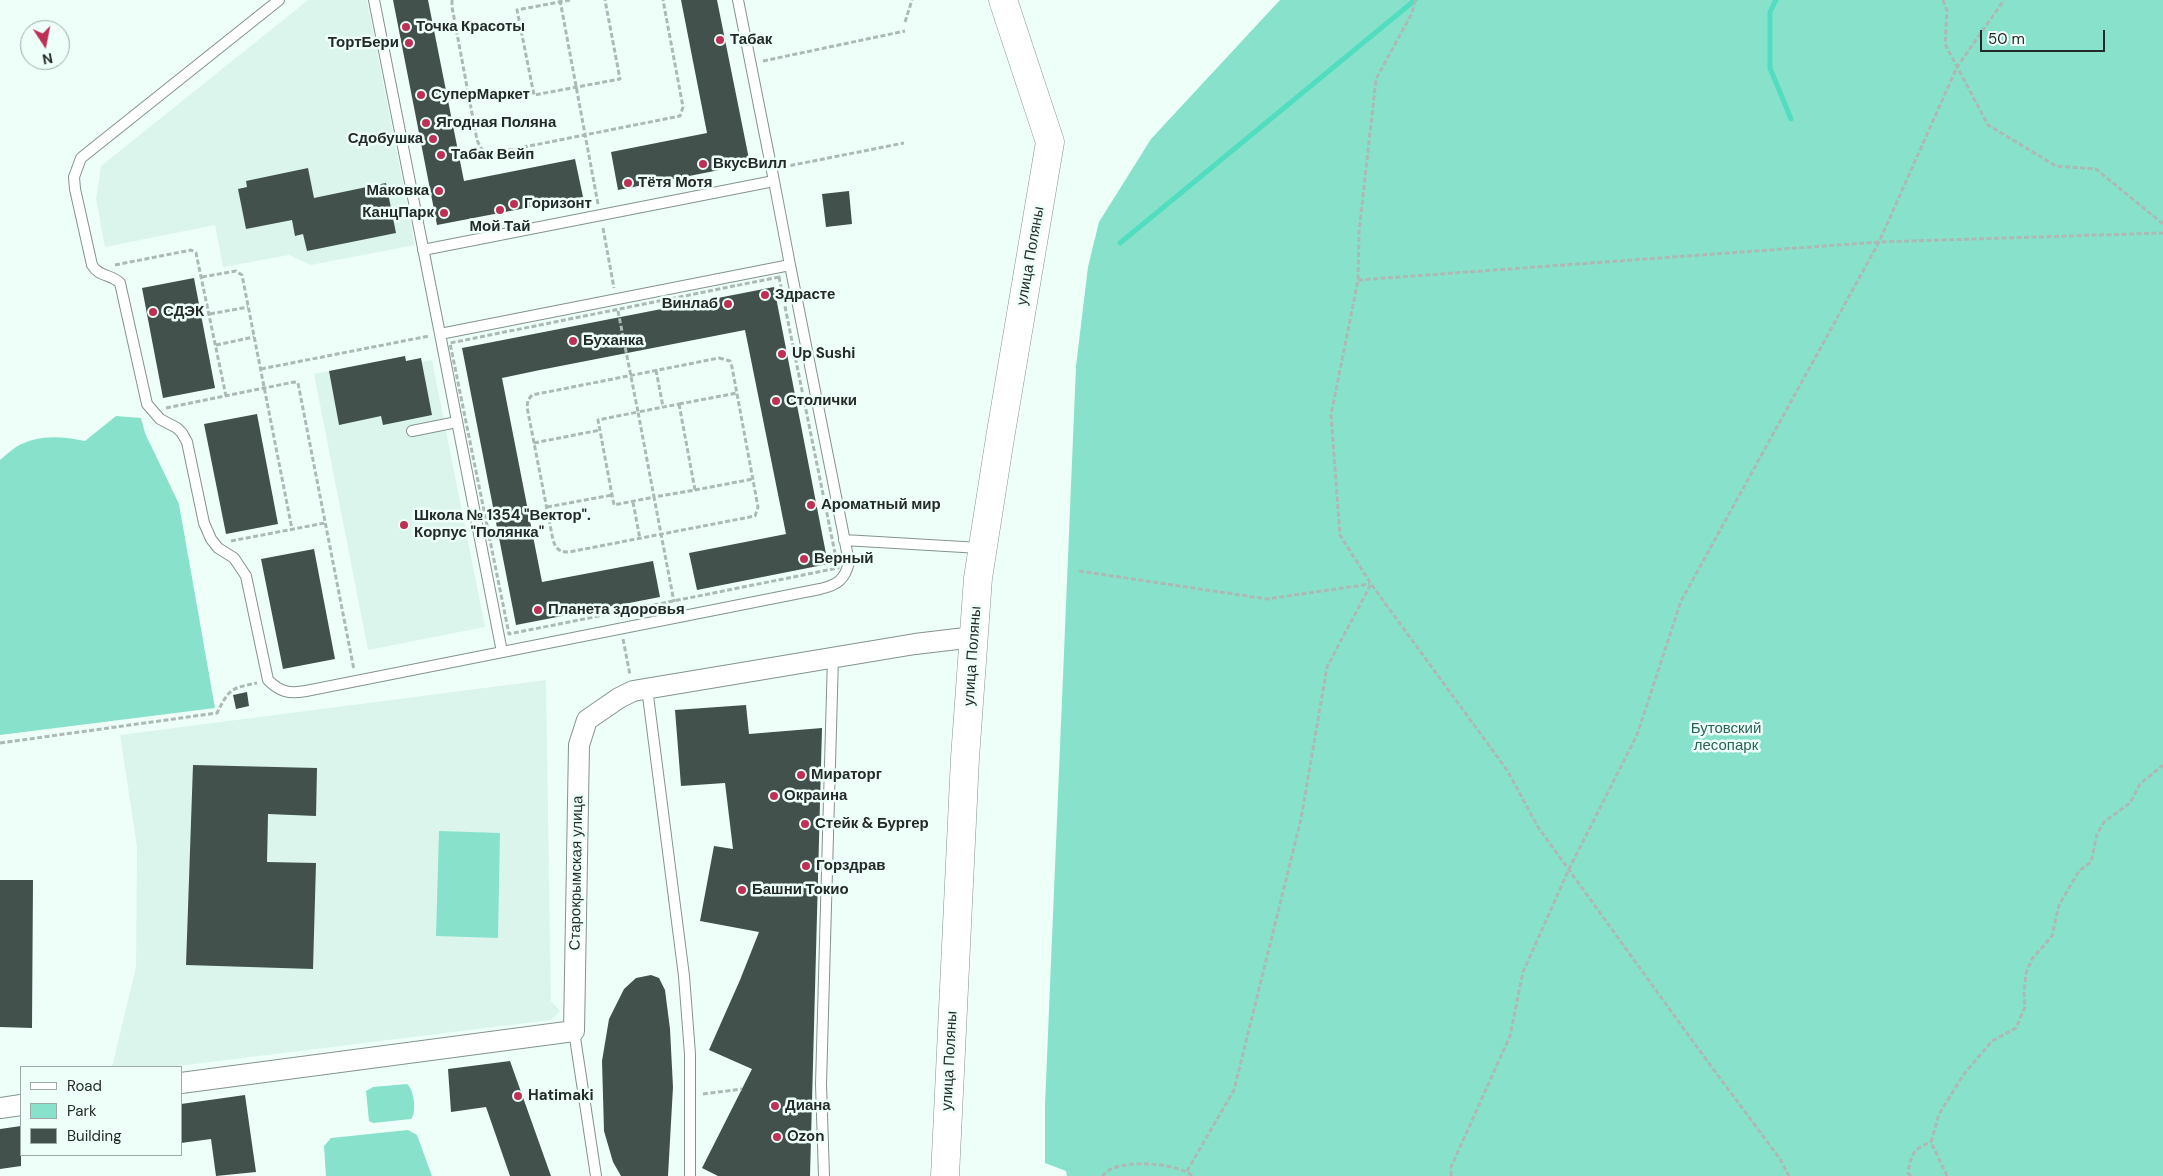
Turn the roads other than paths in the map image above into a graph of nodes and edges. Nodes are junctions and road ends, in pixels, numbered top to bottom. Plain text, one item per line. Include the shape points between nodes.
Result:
1 (280, 0) edge
2 (374, 0) edge
3 (738, 0) edge
4 (1003, 0) edge
5 (774, 181) junction
6 (423, 250) junction
7 (790, 265) junction
8 (440, 334) junction
9 (457, 422) junction
10 (412, 430) dead end
11 (844, 540) junction
12 (983, 548) junction
13 (974, 637) junction
14 (502, 652) junction
15 (832, 657) junction
16 (648, 688) junction
17 (574, 1031) junction
18 (182, 1082) edge
19 (20, 1105) edge
20 (0, 1108) edge
21 (596, 1176) edge
22 (690, 1176) edge
23 (824, 1176) edge
24 (945, 1176) edge

1 - 14 lane via 81,158 74,177 75,188 94,269 120,283 147,404 160,419 177,428 187,442 210,539 234,558 246,576 268,680 276,688 292,693
2 - 6 lane
3 - 5 lane
4 - 12 main road, улица Поляны via 1050,142
5 - 6 lane via 599,210
5 - 7 lane
6 - 8 lane
7 - 8 lane
7 - 11 lane
8 - 9 lane
9 - 10 lane
9 - 14 lane
11 - 12 lane
11 - 14 lane via 849,562 846,572 834,586
12 - 13 main road, улица Поляны
13 - 15 street, Старокрымская улица
13 - 24 main road, улица Поляны
15 - 16 street, Старокрымская улица
15 - 23 lane via 821,1084
16 - 17 street, Старокрымская улица via 619,698 587,720 579,745
16 - 22 lane via 684,976 690,1054
17 - 18 street
17 - 21 lane
19 - 20 street

